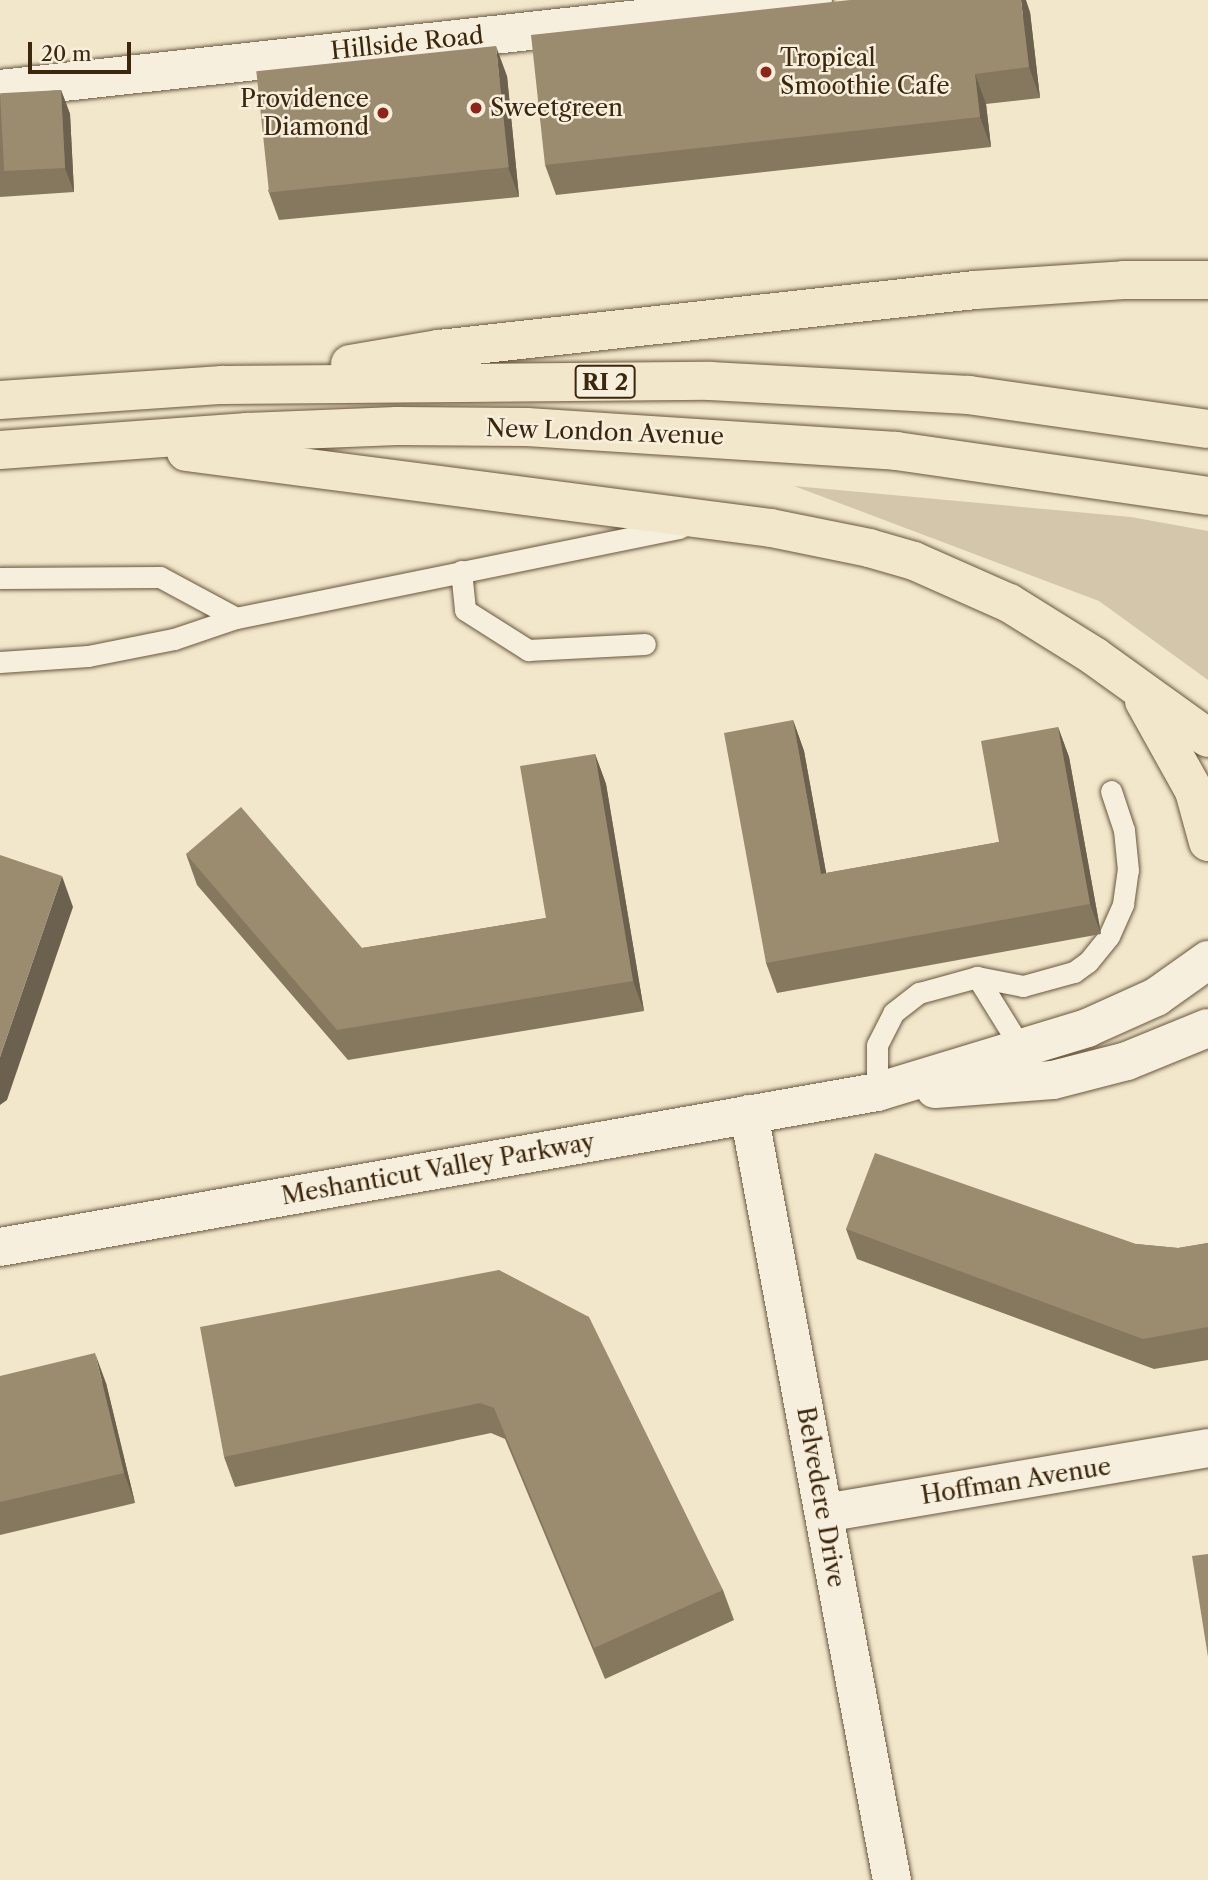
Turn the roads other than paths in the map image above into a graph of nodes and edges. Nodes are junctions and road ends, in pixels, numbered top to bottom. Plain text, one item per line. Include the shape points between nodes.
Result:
1 (813, 0) edge
2 (0, 89) edge
3 (1208, 280) edge
4 (222, 386) junction
5 (0, 400) edge
6 (1208, 429) edge
7 (111, 441) junction
8 (0, 450) edge
9 (1208, 496) edge
10 (721, 521) junction
11 (461, 571) junction
12 (0, 578) edge
13 (236, 618) junction
14 (645, 645) dead end
15 (0, 662) edge
16 (1131, 682) junction
17 (1208, 738) edge
18 (1111, 791) dead end
19 (1208, 842) edge
20 (1208, 960) edge
21 (977, 977) junction
22 (1208, 1028) edge
23 (1021, 1048) junction
24 (877, 1092) junction
25 (749, 1114) junction
26 (0, 1247) edge
27 (1208, 1448) edge
28 (824, 1513) junction
29 (892, 1880) edge

1 - 2 street, Hillside Road
3 - 4 main road via 1124,280 903,298 439,349
4 - 5 main road, New London Avenue / RI 2
4 - 6 main road, New London Avenue / RI 2 via 696,381 838,385 982,397
7 - 8 main road, New London Avenue / RI 2
7 - 9 main road, New London Avenue / RI 2 via 397,425 649,432 895,451
7 - 10 main road
10 - 11 lane
10 - 16 main road via 869,548 964,580 1051,627
11 - 13 lane
11 - 14 lane via 464,610 528,650
12 - 13 lane via 160,577
13 - 15 lane via 174,639 88,656
16 - 17 main road
16 - 19 main road via 1189,780
18 - 21 lane via 1124,830 1128,870 1123,904 1109,936 1088,962 1073,972 1023,986
20 - 23 street, Meshanticut Valley Parkway via 1156,998
21 - 23 lane
21 - 24 lane via 919,993 893,1013 877,1045
22 - 24 street, Meshanticut Valley Parkway via 1127,1060 1053,1080
23 - 24 street, Meshanticut Valley Parkway
24 - 25 street, Meshanticut Valley Parkway
25 - 26 street, Meshanticut Valley Parkway
25 - 28 street, Belvedere Drive
27 - 28 street, Hoffman Avenue
28 - 29 street, Belvedere Drive

